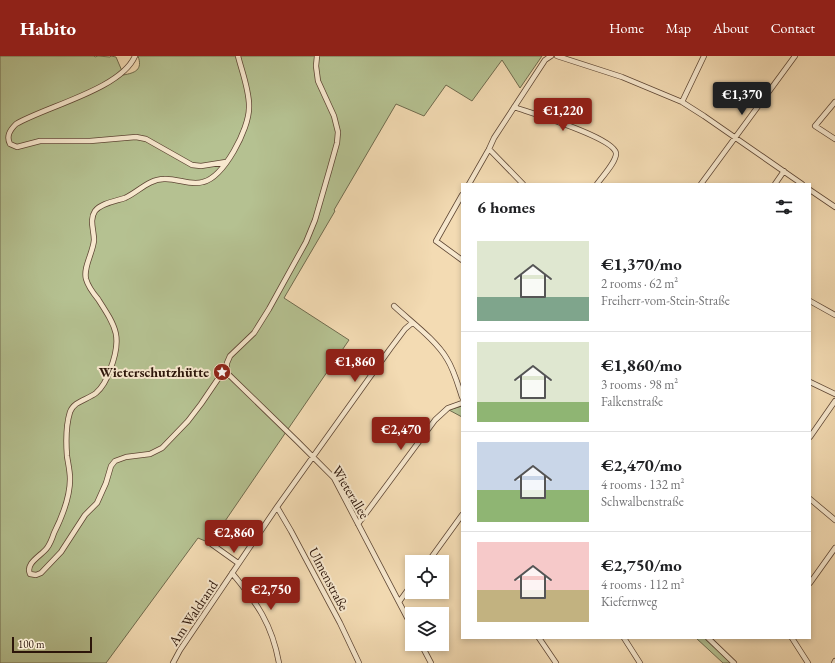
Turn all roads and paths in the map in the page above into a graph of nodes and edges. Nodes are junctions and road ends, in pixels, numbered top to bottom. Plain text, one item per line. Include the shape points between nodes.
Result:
1 (135, 56) edge
2 (238, 56) edge
3 (317, 56) edge
4 (551, 56) edge
5 (557, 56) edge
6 (704, 56) edge
7 (795, 56) edge
8 (682, 102) junction
9 (835, 102) edge
10 (514, 107) junction
11 (735, 137) junction
12 (835, 139) edge
13 (489, 149) junction
14 (226, 162) junction
15 (784, 171) junction
16 (470, 183) edge
17 (521, 183) edge
18 (598, 183) edge
19 (702, 183) edge
20 (776, 183) edge
21 (801, 183) edge
22 (811, 191) edge
23 (461, 197) edge
24 (835, 207) edge
25 (461, 259) edge
26 (811, 301) edge
27 (394, 306) dead end
28 (835, 316) edge
29 (412, 323) junction
30 (226, 372) junction
31 (811, 382) edge
32 (461, 394) edge
33 (835, 394) edge
34 (835, 401) edge
35 (461, 403) edge
36 (811, 435) edge
37 (313, 456) junction
38 (811, 500) edge
39 (277, 507) junction
40 (461, 519) edge
41 (835, 520) edge
42 (358, 524) junction
43 (210, 543) dead end
44 (835, 548) edge
45 (433, 555) edge
46 (238, 563) junction
47 (232, 573) junction
48 (811, 582) edge
49 (405, 594) edge
50 (399, 602) junction
51 (405, 614) edge
52 (540, 639) edge
53 (625, 639) edge
54 (709, 639) edge
55 (793, 639) edge
56 (425, 651) edge
57 (554, 661) edge
58 (173, 663) edge
59 (279, 663) edge
60 (359, 663) edge
61 (431, 663) edge
62 (548, 663) edge
63 (640, 663) edge
64 (734, 663) edge
65 (808, 663) edge

1 - 14 street via 126,70 115,78 16,124 8,136 10,144 17,147 40,141 90,141 136,137 146,139 192,165
2 - 14 street via 249,110 241,138
3 - 30 street via 318,81 334,116 338,132 330,168 306,242 254,333 230,356
4 - 10 street via 545,60
5 - 8 street via 622,77
6 - 8 street
7 - 11 street
8 - 11 street
9 - 12 street via 815,126
10 - 13 street
10 - 18 street via 587,132 614,148 614,161
11 - 15 street
11 - 19 street
13 - 16 street
13 - 17 street
14 - 30 street via 217,174 205,182 159,179 127,197 99,207 94,213 94,243 85,276 113,325 117,338 116,348 102,388 75,404 71,411 68,420 67,453 70,481 67,499 50,544 31,563 30,574 41,573 65,546 85,515 97,503 111,466 126,457 150,454 162,448 188,421 218,379
15 - 20 street
15 - 21 street
22 - 24 street
23 - 25 street via 436,241
26 - 28 street
27 - 29 street
29 - 32 street via 447,358
29 - 37 street, Am Waldrand via 390,349
30 - 37 street, Wieterallee
31 - 33 street
34 - 36 street
35 - 42 street via 448,408 435,420
37 - 39 street, Am Waldrand
37 - 42 street, Wieterallee via 334,478
38 - 41 street
39 - 46 street, Am Waldrand
39 - 60 street, Ulmenstraße
40 - 45 street
42 - 50 street, Wieterallee
43 - 46 street
44 - 48 street
46 - 47 street, Am Waldrand
47 - 58 street, Am Waldrand
47 - 59 street via 260,609 273,636
49 - 50 street
50 - 51 street, Wieterallee
52 - 57 street
53 - 63 street
54 - 64 street
55 - 65 street
56 - 61 street
57 - 62 street

